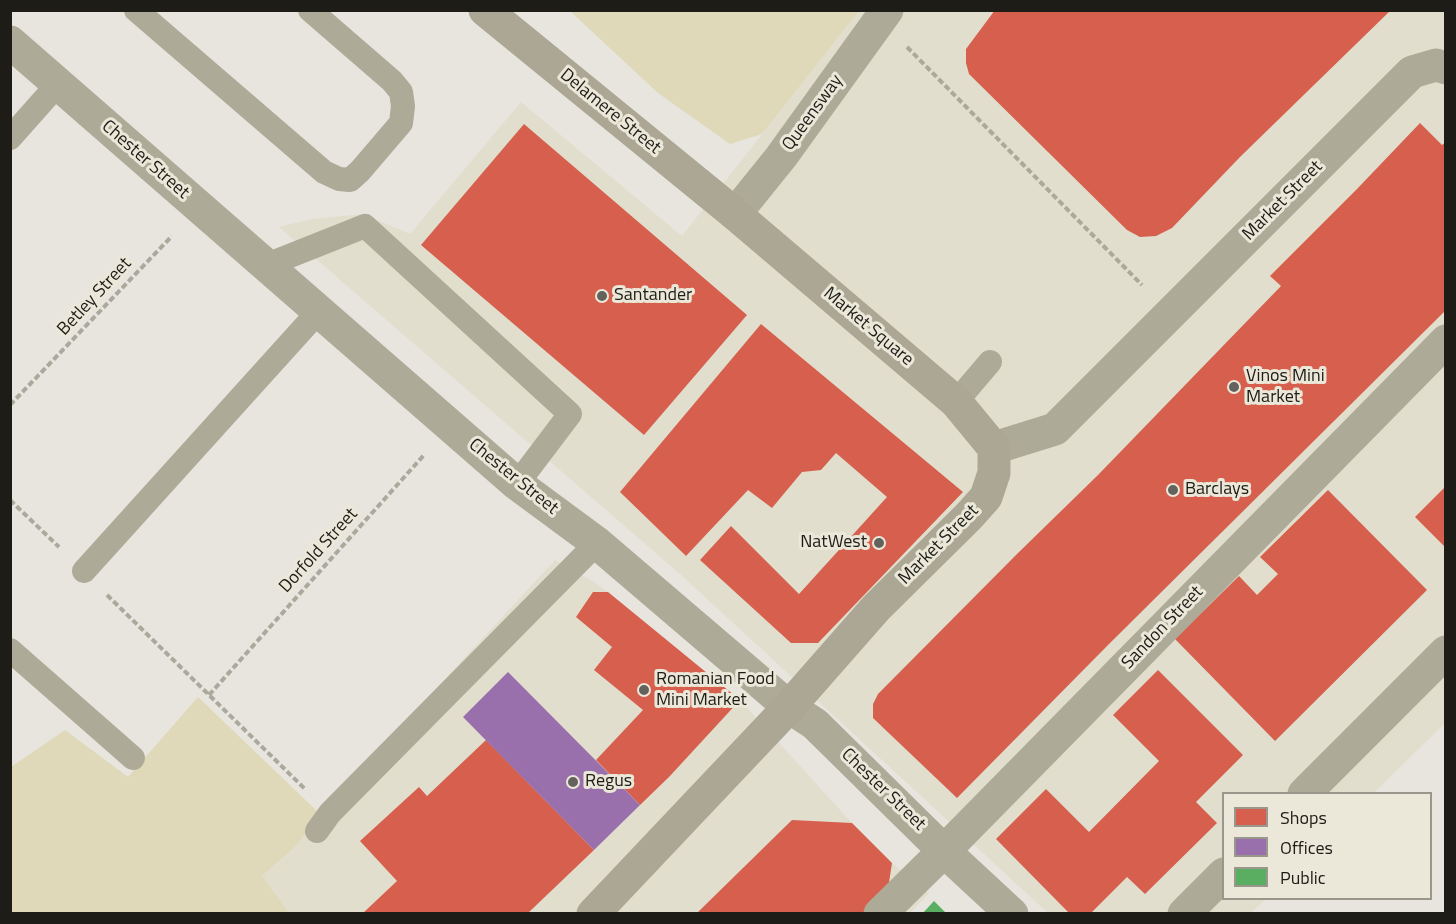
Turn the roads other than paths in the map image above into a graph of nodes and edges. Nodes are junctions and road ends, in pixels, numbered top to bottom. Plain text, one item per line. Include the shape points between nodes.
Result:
1 (136, 10) edge
2 (310, 10) edge
3 (485, 10) edge
4 (884, 15) edge
5 (10, 42) edge
6 (1446, 68) edge
7 (58, 84) junction
8 (10, 138) edge
9 (735, 214) junction
10 (267, 265) junction
11 (319, 310) junction
12 (1446, 340) edge
13 (990, 362) dead end
14 (957, 402) junction
15 (994, 447) junction
16 (517, 484) junction
17 (597, 543) junction
18 (84, 571) road end
19 (10, 650) edge
20 (1446, 652) edge
21 (789, 706) junction
22 (134, 758) dead end
23 (1306, 792) edge
24 (323, 822) road end
25 (944, 850) junction
26 (1222, 876) edge
27 (593, 914) edge
28 (880, 914) edge
29 (1012, 914) edge
30 (1184, 914) edge

1 - 2 lane via 324,172 350,180 401,123 401,92
3 - 9 street, Delamere Street
4 - 9 street, Queensway
5 - 7 street, Chester Street
6 - 15 street, Market Street via 1436,65 1412,72 1055,429
7 - 8 lane
7 - 10 street, Chester Street
9 - 14 street, Market Square
10 - 11 street, Chester Street
10 - 16 lane via 365,226 570,414
11 - 16 street, Chester Street
11 - 18 lane
12 - 25 street, Sandon Street
13 - 14 lane
14 - 15 street, Market Square
15 - 21 street, Market Street via 994,473 986,497 876,608
16 - 17 street, Chester Street
17 - 21 street, Chester Street
17 - 24 lane
19 - 22 lane
20 - 23 street
21 - 25 street, Chester Street via 815,724
21 - 27 street, Market Street
25 - 28 street, Sandon Street
25 - 29 street, Chester Street
26 - 30 street

